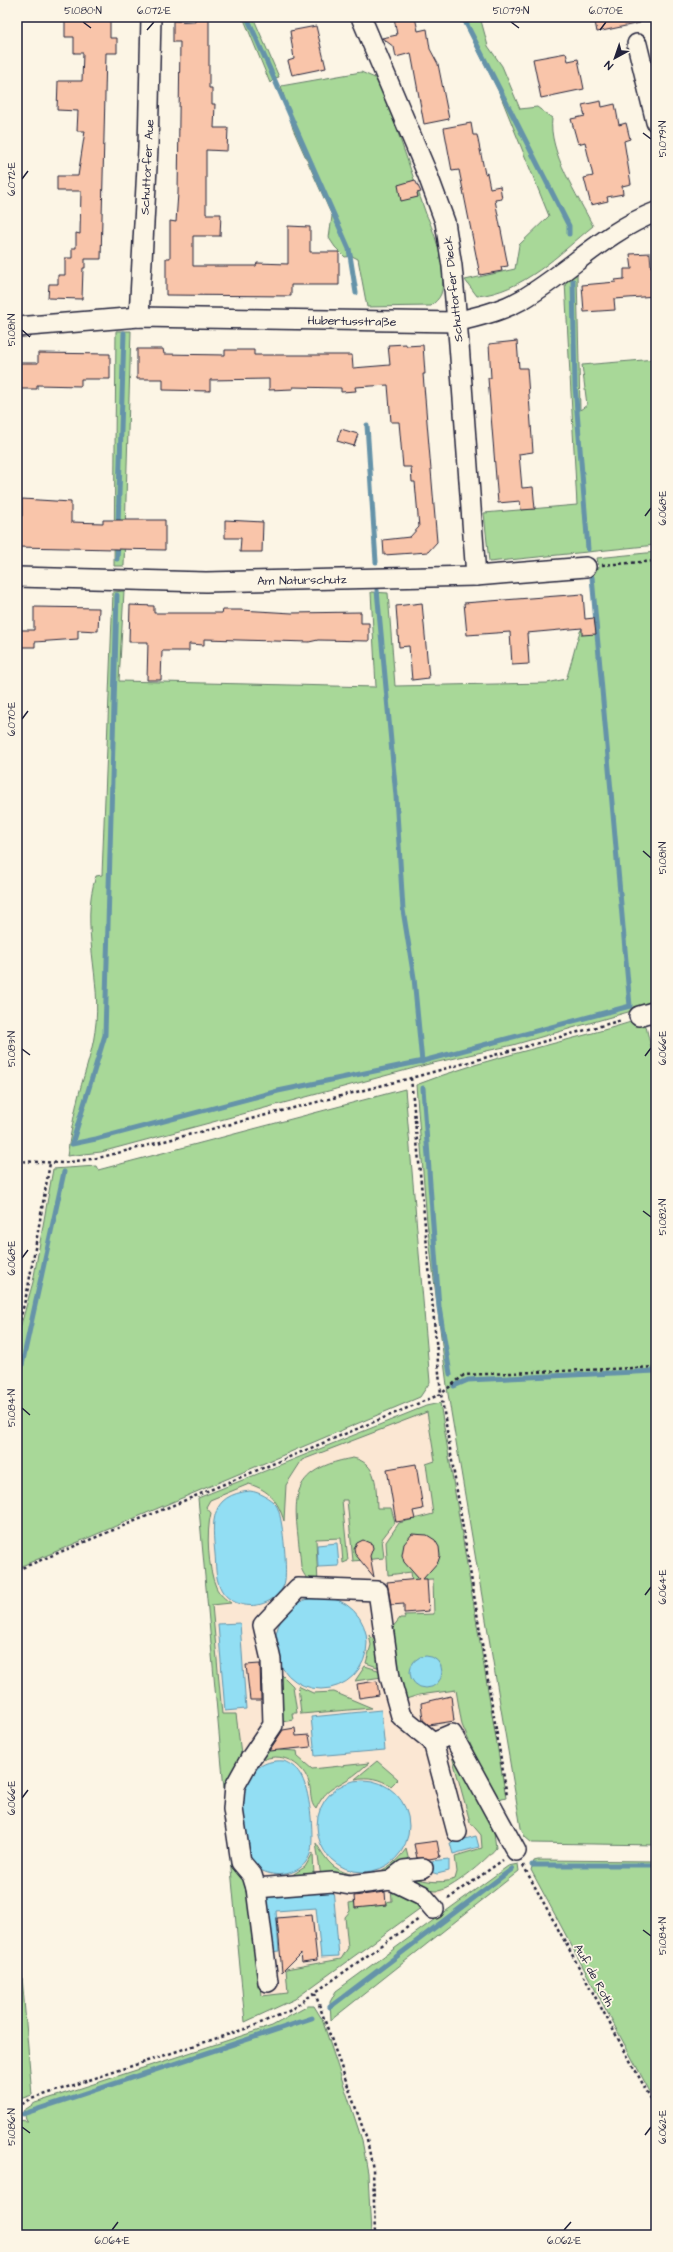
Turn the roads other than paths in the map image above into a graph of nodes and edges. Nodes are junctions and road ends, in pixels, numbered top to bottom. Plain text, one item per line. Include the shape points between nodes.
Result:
1 (151, 17) edge
2 (361, 17) edge
3 (637, 44) dead end
4 (656, 122) edge
5 (656, 212) edge
6 (139, 317) junction
7 (456, 322) junction
8 (17, 327) edge
9 (586, 567) road end
10 (476, 576) junction
11 (17, 577) edge
12 (433, 1742) junction
13 (457, 1832) dead end
14 (516, 1851) road end
15 (423, 1868) dead end
16 (392, 1880) junction
17 (256, 1888) junction
18 (434, 1909) dead end
19 (268, 1982) dead end

1 - 6 street, Schuttorfer Aue via 148,148
2 - 7 street, Schuttorfer Dieck via 440,206 449,242
3 - 4 street
5 - 7 street, Hubertusstraße via 622,227 551,280 503,309
6 - 7 street, Hubertusstraße
6 - 8 street, Hubertusstraße
7 - 10 street, Schuttorfer Dieck
9 - 10 street, Am Naturschutz
10 - 11 street, Am Naturschutz via 206,582
12 - 13 street
12 - 14 street via 452,1734
12 - 17 street via 401,1716 390,1677 378,1591 298,1588 263,1624 271,1660 273,1725 250,1759 236,1786 233,1809 241,1862 252,1875
15 - 16 street via 404,1870
16 - 17 street
16 - 18 street via 422,1895
17 - 19 street

